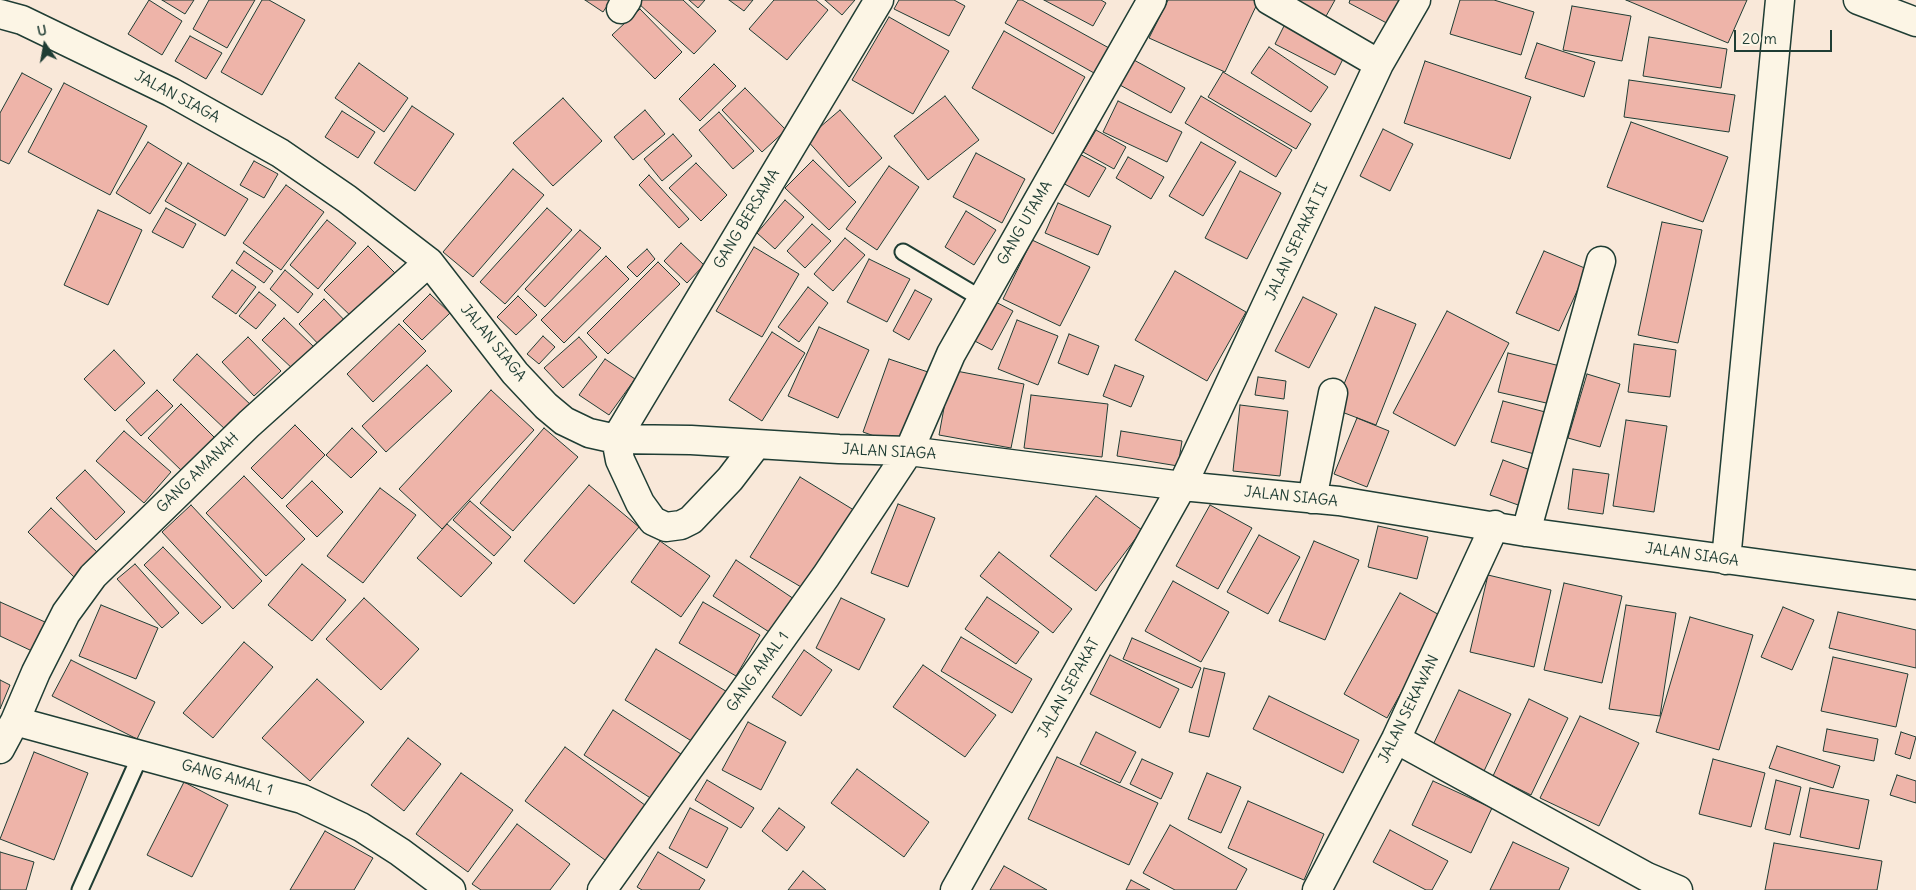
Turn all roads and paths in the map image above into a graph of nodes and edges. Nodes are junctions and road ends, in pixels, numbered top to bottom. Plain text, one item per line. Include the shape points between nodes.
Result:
1 (879, 0) edge
2 (1152, 0) edge
3 (1269, 0) edge
4 (1416, 0) edge
5 (1780, 0) edge
6 (1858, 0) edge
7 (0, 14) edge
8 (1916, 22) edge
9 (1379, 64) junction
10 (903, 252) dead end
11 (1601, 261) dead end
12 (429, 262) junction
13 (982, 299) junction
14 (1333, 393) dead end
15 (616, 439) junction
16 (756, 445) junction
17 (909, 451) junction
18 (1182, 486) junction
19 (1312, 499) junction
20 (1495, 525) junction
21 (1526, 532) junction
22 (1726, 560) junction
23 (1916, 585) edge
24 (15, 721) junction
25 (1396, 739) junction
26 (0, 749) edge
27 (141, 754) junction
28 (80, 890) edge
29 (451, 890) edge
30 (602, 890) edge
31 (955, 890) edge
32 (1317, 890) edge
33 (1678, 890) edge

1 - 15 street, GANG BERSAMA
2 - 13 street, GANG UTAMA
3 - 9 street
4 - 9 street, JALAN SEPAKAT II
5 - 22 street
6 - 8 street
7 - 12 street, JALAN SIAGA via 22,20 98,55 280,154 347,199
9 - 18 street, JALAN SEPAKAT II
10 - 13 lane
11 - 21 street
12 - 15 street, JALAN SIAGA via 515,373 546,406 564,421 589,433
12 - 24 street, GANG AMANAH via 249,424 94,576 66,612
13 - 17 street, GANG UTAMA via 951,354
14 - 19 street
15 - 16 street, JALAN SIAGA
15 - 16 street via 620,460 637,497 652,521 666,527 691,520 730,479
16 - 17 street, JALAN SIAGA
17 - 18 street, JALAN SIAGA
17 - 30 street, GANG AMAL 1 via 826,576
18 - 19 street, JALAN SIAGA
18 - 31 street, JALAN SEPAKAT
19 - 20 street, JALAN SIAGA
20 - 21 street, JALAN SIAGA
20 - 25 street, JALAN SEKAWAN
21 - 22 street, JALAN SIAGA
22 - 23 street, JALAN SIAGA
24 - 26 street
24 - 27 street, GANG AMAL 1
25 - 32 street, JALAN SEKAWAN
25 - 33 street via 1647,877
27 - 28 lane
27 - 29 street, GANG AMAL 1 via 302,799 361,827

